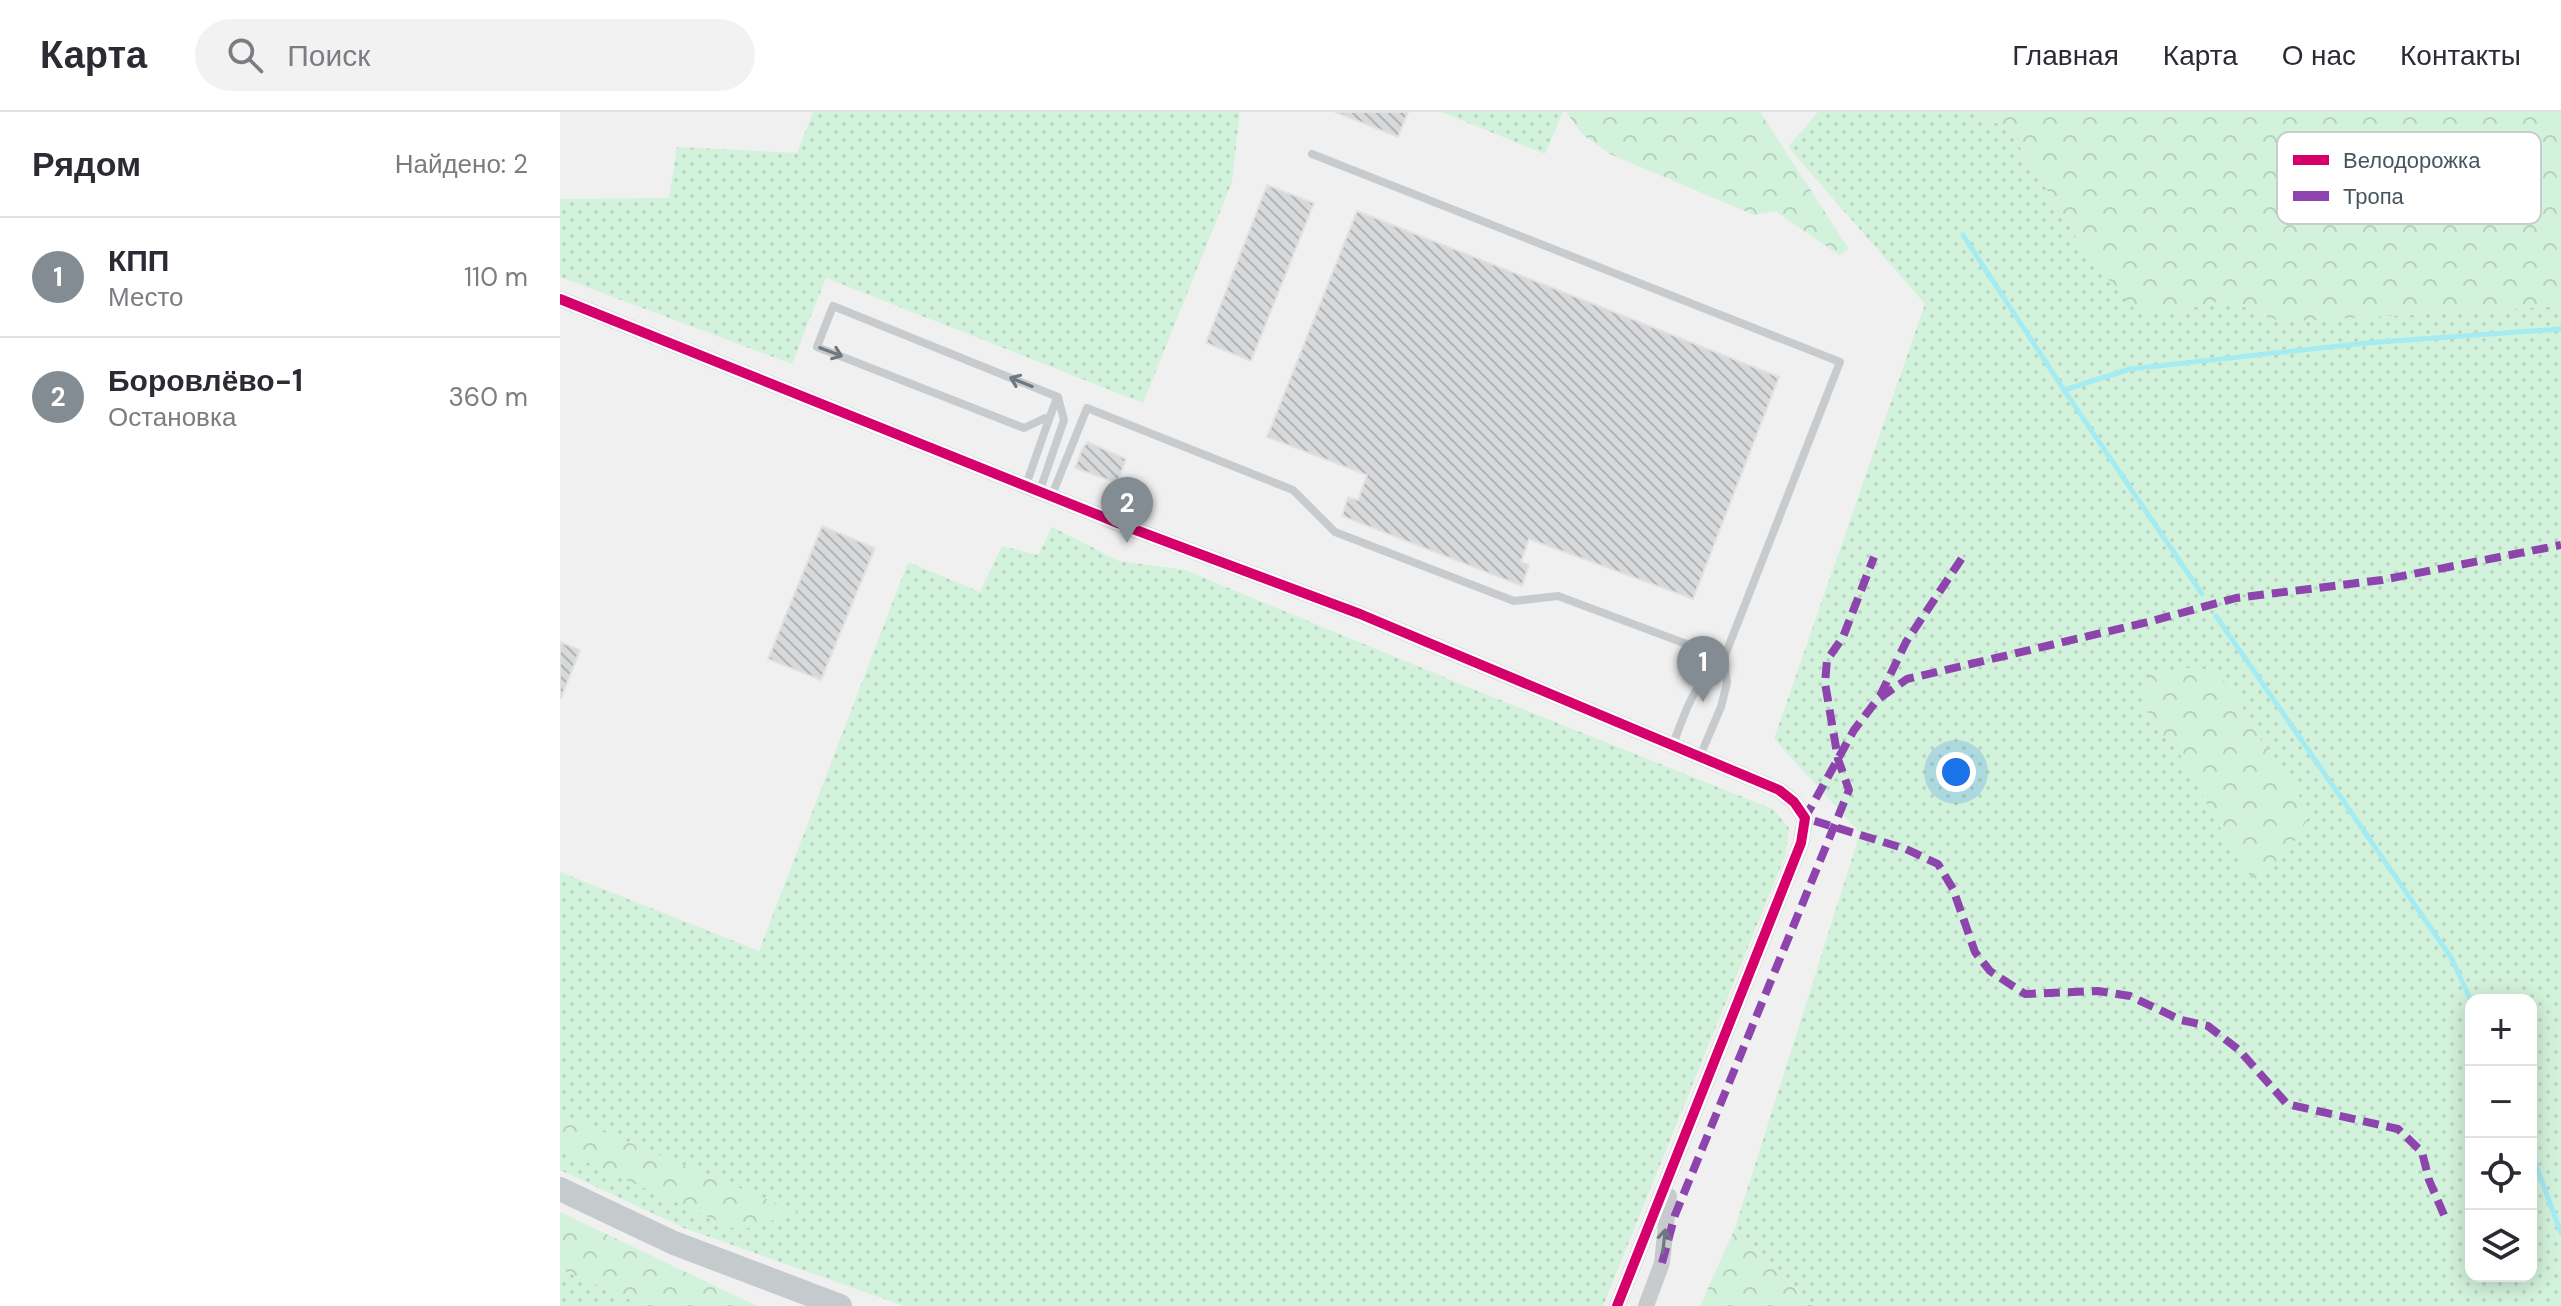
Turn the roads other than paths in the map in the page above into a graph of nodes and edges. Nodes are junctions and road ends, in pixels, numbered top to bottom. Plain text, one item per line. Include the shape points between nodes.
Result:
1 (1312, 154) dead end
2 (560, 299) edge
3 (1058, 397) junction
4 (1048, 422) junction
5 (1039, 490) junction
6 (1724, 658) junction
7 (1673, 744) junction
8 (1700, 756) junction
9 (1671, 1174) junction
10 (560, 1189) edge
11 (835, 1305) edge
12 (1617, 1306) edge
13 (1646, 1306) edge

1 - 6 lane via 1840,362
2 - 5 street
3 - 4 lane
3 -> 4 lane via 833,306 817,347 1024,428 1045,418
3 - 5 lane via 1064,420
4 - 5 lane
5 - 6 lane via 1068,450 1087,408 1293,490 1335,532 1514,601 1558,596
5 - 7 street via 1360,614
6 - 7 lane via 1705,674
6 - 8 lane via 1727,683
7 - 8 street
8 - 9 street via 1779,790 1805,818 1801,843
9 - 12 street
13 -> 9 street via 1662,1263
10 - 11 main road via 674,1243

